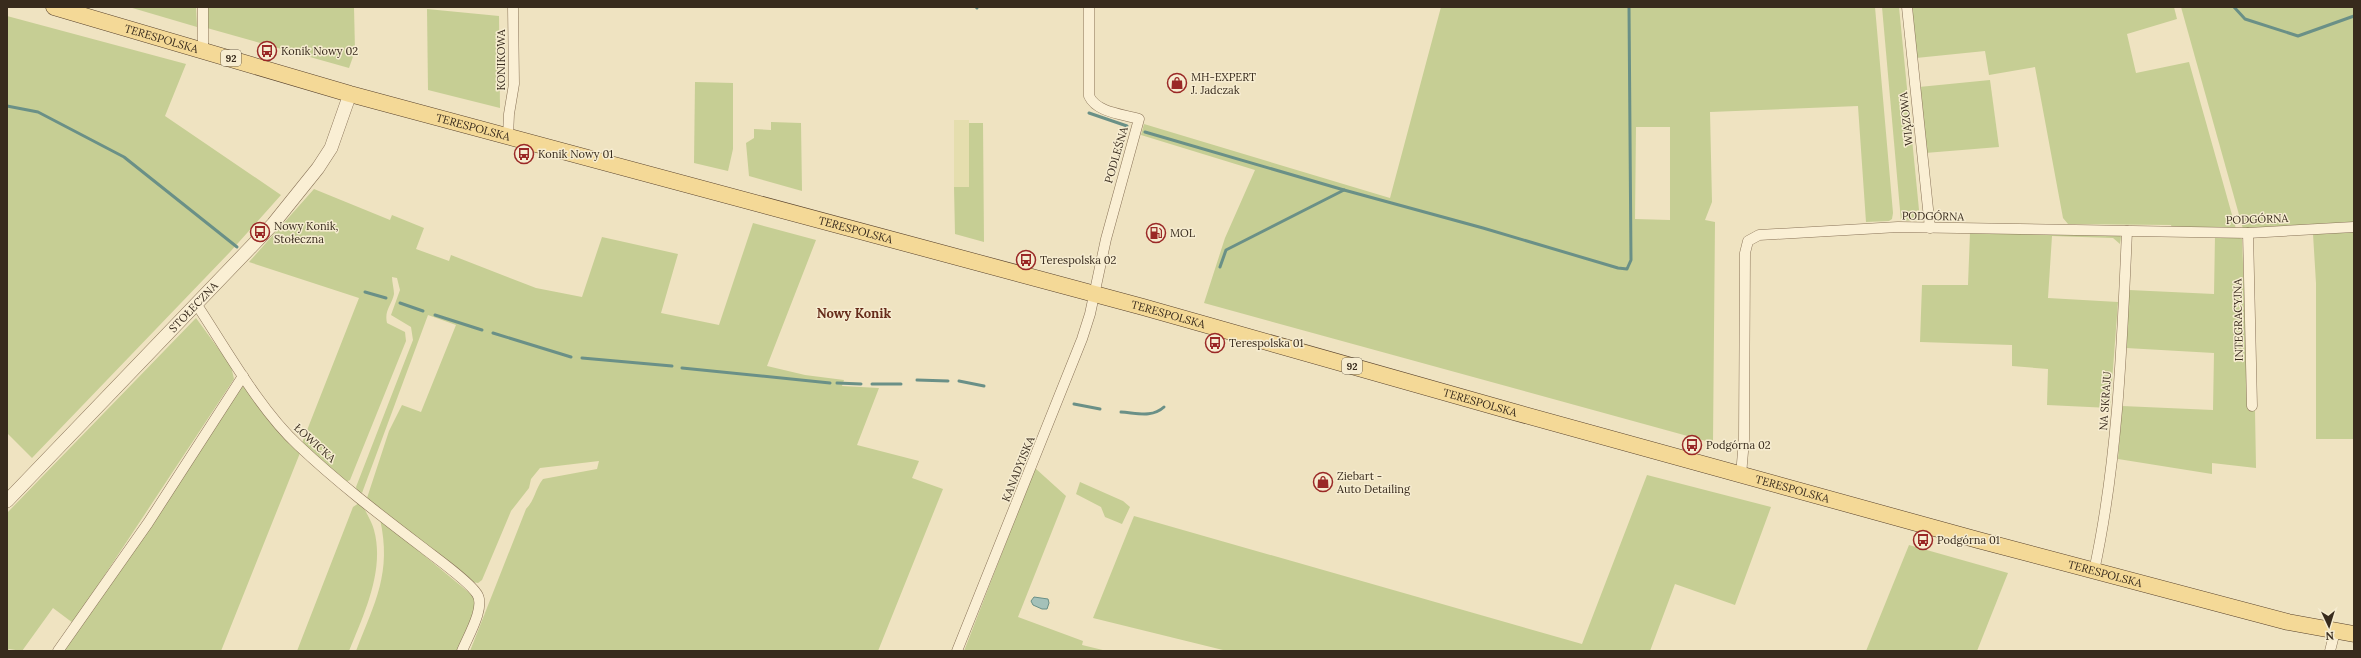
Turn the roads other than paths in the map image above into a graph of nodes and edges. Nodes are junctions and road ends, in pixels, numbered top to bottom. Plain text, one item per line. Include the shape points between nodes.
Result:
1 (54, 7) edge
2 (203, 7) edge
3 (513, 7) edge
4 (1089, 7) edge
5 (1907, 7) edge
6 (203, 50) junction
7 (350, 94) junction
8 (508, 136) junction
9 (2354, 227) edge
10 (1930, 228) junction
11 (2127, 231) junction
12 (2248, 233) junction
13 (1094, 294) junction
14 (197, 305) junction
15 (243, 376) junction
16 (2252, 406) dead end
17 (1741, 475) junction
18 (7, 501) edge
19 (2094, 571) junction
20 (2335, 632) junction
21 (2354, 634) edge
22 (58, 651) edge
23 (462, 651) edge
24 (957, 651) edge
25 (2330, 651) edge

1 - 6 main road, TERESPOLSKA / 92
2 - 6 street
3 - 8 street, KONIKOWA via 514,84
4 - 13 street, PODLEŚNA via 1089,96 1099,108 1139,119 1106,239
5 - 10 street, WIĄZOWA
6 - 7 main road, TERESPOLSKA / 92
7 - 8 main road, TERESPOLSKA / 92
7 - 14 street, STOŁECZNA via 331,148 318,168 266,233
8 - 13 main road, TERESPOLSKA / 92
9 - 12 street, PODGÓRNA
10 - 11 street, PODGÓRNA
10 - 17 street, PODGÓRNA via 1759,235 1748,242 1745,253 1744,440
11 - 12 street, PODGÓRNA
11 - 19 street, NA SKRAJU via 2112,469
12 - 16 street, INTEGRACYJNA
13 - 17 main road, TERESPOLSKA / 92
13 - 24 street, KANADYJSKA via 1082,339
14 - 15 street, ŁOWICKA
14 - 18 street, STOŁECZNA
15 - 22 street via 148,523
15 - 23 street, ŁOWICKA via 297,445 374,510 450,569 477,594 480,609
17 - 19 main road, TERESPOLSKA / 92
19 - 20 main road, TERESPOLSKA / 92
20 - 21 main road, TERESPOLSKA / 92
20 - 25 street

